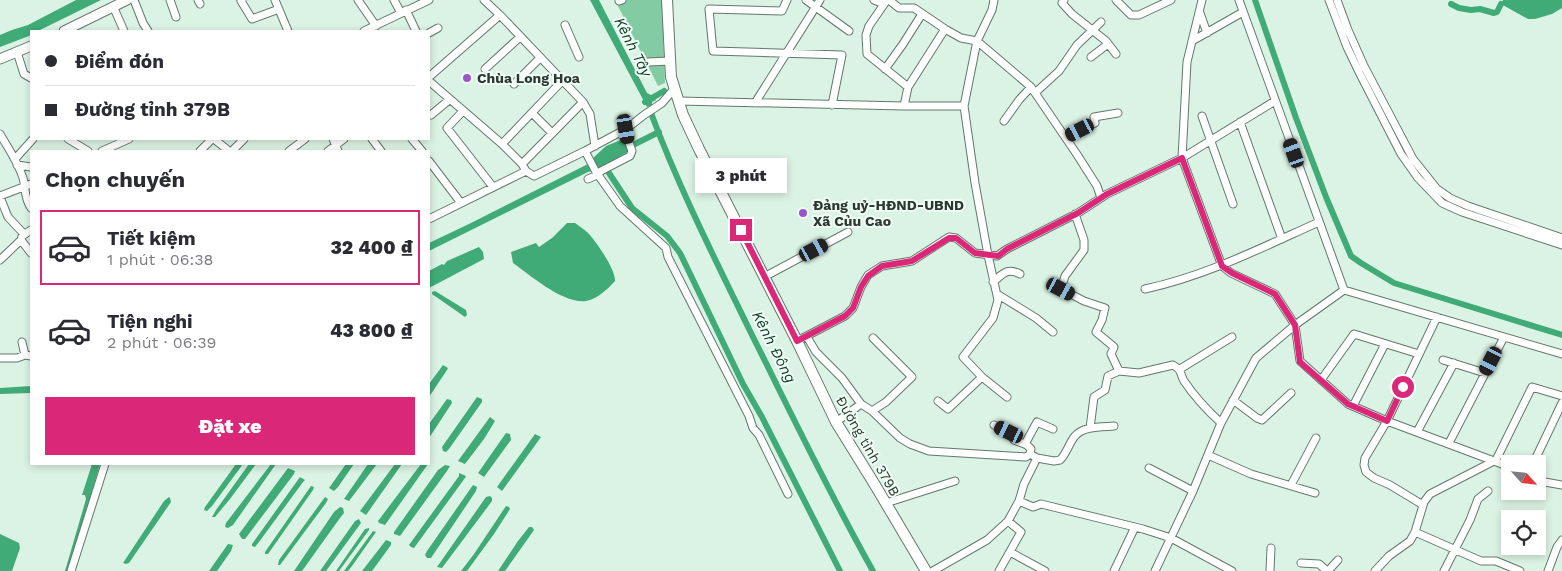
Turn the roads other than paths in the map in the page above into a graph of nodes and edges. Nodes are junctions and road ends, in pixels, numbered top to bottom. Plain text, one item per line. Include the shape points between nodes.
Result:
1 (127, 0) edge
2 (134, 0) edge
3 (170, 0) edge
4 (242, 0) edge
5 (275, 0) edge
6 (358, 0) edge
7 (394, 0) edge
8 (428, 0) edge
9 (667, 0) edge
10 (787, 0) edge
11 (806, 0) edge
12 (874, 0) edge
13 (994, 0) edge
14 (1064, 0) edge
15 (1116, 0) edge
16 (1171, 0) edge
17 (1202, 0) edge
18 (1239, 0) edge
19 (1329, 0) edge
20 (1337, 0) edge
21 (486, 1) edge
22 (887, 1) edge
23 (818, 3) edge
24 (113, 6) junction
25 (279, 9) junction
26 (404, 12) junction
27 (1243, 12) junction
28 (1199, 13) junction
29 (922, 14) junction
30 (500, 15) junction
31 (176, 17) dead end
32 (1101, 22) dead end
33 (565, 25) dead end
34 (376, 26) junction
35 (78, 28) edge
36 (438, 28) dead end
37 (945, 29) junction
38 (1093, 29) junction
39 (124, 30) edge
40 (147, 30) edge
41 (288, 30) edge
42 (366, 30) edge
43 (415, 30) edge
44 (849, 32) dead end
45 (430, 33) edge
46 (1207, 33) junction
47 (520, 37) junction
48 (977, 41) junction
49 (1192, 41) junction
50 (1108, 44) junction
51 (30, 46) edge
52 (17, 52) junction
53 (786, 54) junction
54 (1116, 54) dead end
55 (579, 57) dead end
56 (1091, 57) dead end
57 (0, 58) edge
58 (540, 58) junction
59 (670, 61) junction
60 (648, 62) dead end
61 (885, 68) junction
62 (485, 69) dead end
63 (1363, 72) junction
64 (30, 77) edge
65 (430, 78) edge
66 (430, 80) edge
67 (563, 80) junction
68 (514, 84) dead end
69 (908, 87) junction
70 (674, 89) junction
71 (1033, 90) junction
72 (448, 100) junction
73 (679, 101) junction
74 (1276, 101) junction
75 (582, 102) junction
76 (755, 103) junction
77 (832, 105) junction
78 (904, 106) junction
79 (964, 106) junction
80 (463, 111) junction
81 (532, 113) junction
82 (1118, 113) dead end
83 (431, 115) dead end
84 (1202, 116) dead end
85 (1004, 121) dead end
86 (1240, 122) junction
87 (626, 129) junction
88 (552, 133) junction
89 (0, 134) edge
90 (1066, 138) junction
91 (32, 140) edge
92 (70, 140) edge
93 (124, 140) edge
94 (212, 140) edge
95 (214, 140) edge
96 (243, 140) edge
97 (304, 140) edge
98 (413, 140) edge
99 (1211, 140) junction
100 (502, 144) junction
101 (596, 146) junction
102 (86, 150) edge
103 (104, 150) edge
104 (201, 150) edge
105 (226, 150) edge
106 (228, 150) edge
107 (290, 150) edge
108 (421, 150) edge
109 (586, 151) junction
110 (1182, 158) junction
111 (430, 161) edge
112 (16, 162) junction
113 (522, 164) junction
114 (30, 167) edge
115 (526, 171) junction
116 (597, 174) junction
117 (588, 179) dead end
118 (28, 185) edge
119 (493, 186) junction
120 (0, 196) edge
121 (1101, 198) junction
122 (461, 203) junction
123 (1233, 204) dead end
124 (30, 207) edge
125 (1075, 214) junction
126 (1485, 216) junction
127 (430, 217) edge
128 (1320, 222) junction
129 (30, 231) edge
130 (848, 232) dead end
131 (23, 238) junction
132 (1562, 238) edge
133 (1282, 239) junction
134 (1562, 245) edge
135 (30, 251) edge
136 (988, 255) junction
137 (0, 260) edge
138 (1222, 266) junction
139 (1020, 274) dead end
140 (764, 277) junction
141 (993, 282) junction
142 (1145, 289) dead end
143 (1344, 290) junction
144 (997, 294) junction
145 (1437, 317) junction
146 (1295, 325) junction
147 (1053, 332) dead end
148 (1232, 337) dead end
149 (1504, 337) junction
150 (873, 338) dead end
151 (802, 339) junction
152 (22, 342) dead end
153 (1385, 344) junction
154 (1419, 354) junction
155 (1562, 354) edge
156 (28, 356) edge
157 (0, 358) edge
158 (1444, 360) dead end
159 (1454, 363) junction
160 (1180, 369) junction
161 (1119, 371) junction
162 (1485, 373) junction
163 (982, 377) junction
164 (1321, 380) junction
165 (1291, 393) dead end
166 (1562, 396) edge
167 (1006, 398) dead end
168 (1233, 400) junction
169 (938, 401) dead end
170 (1562, 403) edge
171 (861, 404) junction
172 (1354, 406) junction
173 (872, 411) junction
174 (1387, 421) junction
175 (836, 422) junction
176 (1221, 423) junction
177 (994, 425) dead end
178 (1114, 426) dead end
179 (1090, 428) junction
180 (1053, 429) dead end
181 (1417, 432) junction
182 (1316, 438) dead end
183 (1449, 443) junction
184 (1025, 444) junction
185 (1208, 455) junction
186 (1537, 455) edge
187 (1033, 456) junction
188 (1496, 460) junction
189 (1501, 462) edge
190 (105, 465) edge
191 (1149, 468) dead end
192 (955, 481) dead end
193 (1546, 482) edge
194 (1562, 485) edge
195 (1291, 486) junction
196 (1193, 491) junction
197 (1488, 491) dead end
198 (1315, 493) dead end
199 (788, 494) dead end
200 (1019, 501) junction
201 (886, 503) junction
202 (1423, 505) junction
203 (1008, 521) junction
204 (1135, 527) junction
205 (1415, 532) junction
206 (1171, 538) junction
207 (1562, 540) edge
208 (1271, 548) dead end
209 (1455, 550) junction
210 (1010, 552) junction
211 (1338, 560) dead end
212 (1301, 563) dead end
213 (71, 571) edge
214 (926, 571) edge
215 (933, 571) edge
216 (999, 571) edge
217 (1045, 571) edge
218 (1114, 571) edge
219 (1155, 571) edge
220 (1232, 571) edge
221 (1270, 571) edge
222 (1327, 571) edge
223 (1374, 571) edge
224 (1444, 571) edge
225 (1520, 571) edge
226 (1548, 571) edge

1 - 24 main road
2 - 40 street
3 - 31 street
4 - 25 street via 252,19
5 - 25 street
6 - 34 street
7 - 26 street
8 - 26 street
9 - 59 main road, Đường tỉnh 379B
10 - 53 street via 782,11 709,9 713,51
11 - 23 street
12 - 22 street
13 - 48 street
14 - 38 street via 1062,3 1072,14
15 - 16 street via 1131,15 1139,15
17 - 28 street
18 - 27 street
19 - 63 street via 1347,47
20 - 63 street
21 - 30 street
22 - 29 street via 899,8 914,8
22 - 61 street via 866,35 867,54
23 - 44 street
23 - 53 street
24 - 35 main road
24 - 39 street
25 - 41 street
26 - 34 street
26 - 43 street
27 - 46 street
27 - 74 street
28 - 46 street
28 - 49 street
29 - 37 street
29 - 61 street
30 - 47 street
30 - 65 street
32 - 38 street
33 - 55 street
34 - 42 street
36 - 45 street
37 - 48 street via 961,38
37 - 69 street
38 - 50 street
38 - 71 street via 1059,71
46 - 49 street
47 - 58 street
47 - 62 street
48 - 71 street
48 - 79 street
49 - 110 street via 1187,62
50 - 54 street
50 - 56 street
51 - 52 main road
52 - 57 main road
52 - 64 street via 24,74
53 - 76 street
53 - 77 street via 842,55
58 - 67 street
58 - 68 street
59 - 60 street
59 - 70 main road, Đường tỉnh 379B
61 - 69 street
63 - 126 street via 1401,154 1418,178 1442,203 1462,212
66 - 72 street
67 - 75 street
67 - 81 street
69 - 78 street
70 - 73 main road, Đường tỉnh 379B
70 - 87 street via 662,103
71 - 85 street via 1019,100
71 - 90 street
72 - 80 street
72 - 83 street
73 - 76 street
73 - 140 main road, Đường tỉnh 379B
74 - 86 street
74 - 128 street
75 - 88 street
75 - 101 street via 590,114
76 - 77 street
77 - 78 street
78 - 79 street
79 - 136 street
80 - 100 street
80 - 119 street via 447,128
81 - 88 street
81 - 100 street
82 - 90 street via 1094,117 1095,123
84 - 99 street
86 - 99 street
86 - 133 street
87 - 101 street
87 - 116 street via 632,151 630,156
88 - 113 street
89 - 112 street
90 - 121 street
91 - 112 street
92 - 102 street
93 - 103 street
94 - 104 street
95 - 105 street
96 - 106 street
97 - 107 street
98 - 108 street
99 - 110 street
99 - 123 street
100 - 113 street
101 - 109 street
109 - 115 street via 534,176
109 - 116 street
110 - 121 street
110 - 138 street
111 - 122 street
112 - 114 street
112 - 118 street
113 - 115 street
115 - 119 street
116 - 117 street
116 - 199 street via 620,206 666,248
118 - 120 street
118 - 124 street via 26,201
119 - 122 street
120 - 131 street via 8,217
121 - 125 street
122 - 127 street
125 - 136 street via 998,256
125 - 161 street via 1084,250 1065,276 1061,289 1105,308 1096,332 1114,347 1111,354
126 - 132 street
126 - 134 street
128 - 133 street
128 - 143 street
129 - 131 street
130 - 140 street
131 - 135 street
131 - 137 street
133 - 138 street
136 - 141 street
136 - 151 street via 975,253 956,238 949,238 912,261 882,266 868,276 853,308 845,316
138 - 142 street
138 - 146 street via 1275,294
139 - 141 street via 1009,270
140 - 151 main road, Đường tỉnh 379B
141 - 144 street
143 - 145 street
143 - 146 street
144 - 147 street
144 - 163 street via 993,318 963,357
145 - 149 street
145 - 154 street
146 - 164 street via 1300,362
146 - 168 street via 1256,358
148 - 160 street
149 - 155 street
149 - 162 street
150 - 173 street via 912,377
151 - 171 street via 842,378
151 - 175 main road, Đường tỉnh 379B
152 - 156 street
153 - 154 street
153 - 164 street via 1354,334
153 - 172 street
154 - 174 street
156 - 157 street
158 - 159 street
159 - 162 street
159 - 181 street
160 - 161 street via 1173,365 1139,373
160 - 176 street via 1184,380
161 - 179 street via 1108,376 1105,390 1094,397
162 - 183 street
163 - 167 street
163 - 169 street via 948,410
164 - 172 street
165 - 168 street via 1262,420
166 - 188 street via 1532,387
168 - 176 street
170 - 186 street
171 - 173 street
171 - 175 street
172 - 174 street
173 - 187 street via 900,438 929,451
174 - 181 street
174 - 202 street via 1365,458 1366,472
175 - 201 main road, Đường tỉnh 379B
176 - 185 street
177 - 184 street
178 - 179 street
179 - 187 street via 1075,435 1060,460
180 - 184 street via 1037,422
181 - 183 street
182 - 195 street
183 - 188 street
184 - 187 street
185 - 195 street via 1250,474
185 - 196 street
187 - 200 street
188 - 189 street
188 - 202 street via 1430,494
190 - 213 street
191 - 196 street
192 - 201 street
193 - 194 street
195 - 198 street
196 - 206 street
197 - 209 street via 1478,499
200 - 203 street
200 - 204 street via 1033,507 1041,504
201 - 214 main road, Đường tỉnh 379B
202 - 205 street
203 - 210 street via 1021,532
203 - 215 street via 987,540
204 - 206 street
204 - 218 street
205 - 209 street
205 - 223 street via 1407,544 1388,556
206 - 219 street
206 - 220 street
207 - 226 street
208 - 221 street
209 - 224 street
209 - 225 street
210 - 216 street
210 - 217 street
211 - 222 street
212 - 222 street via 1318,564

